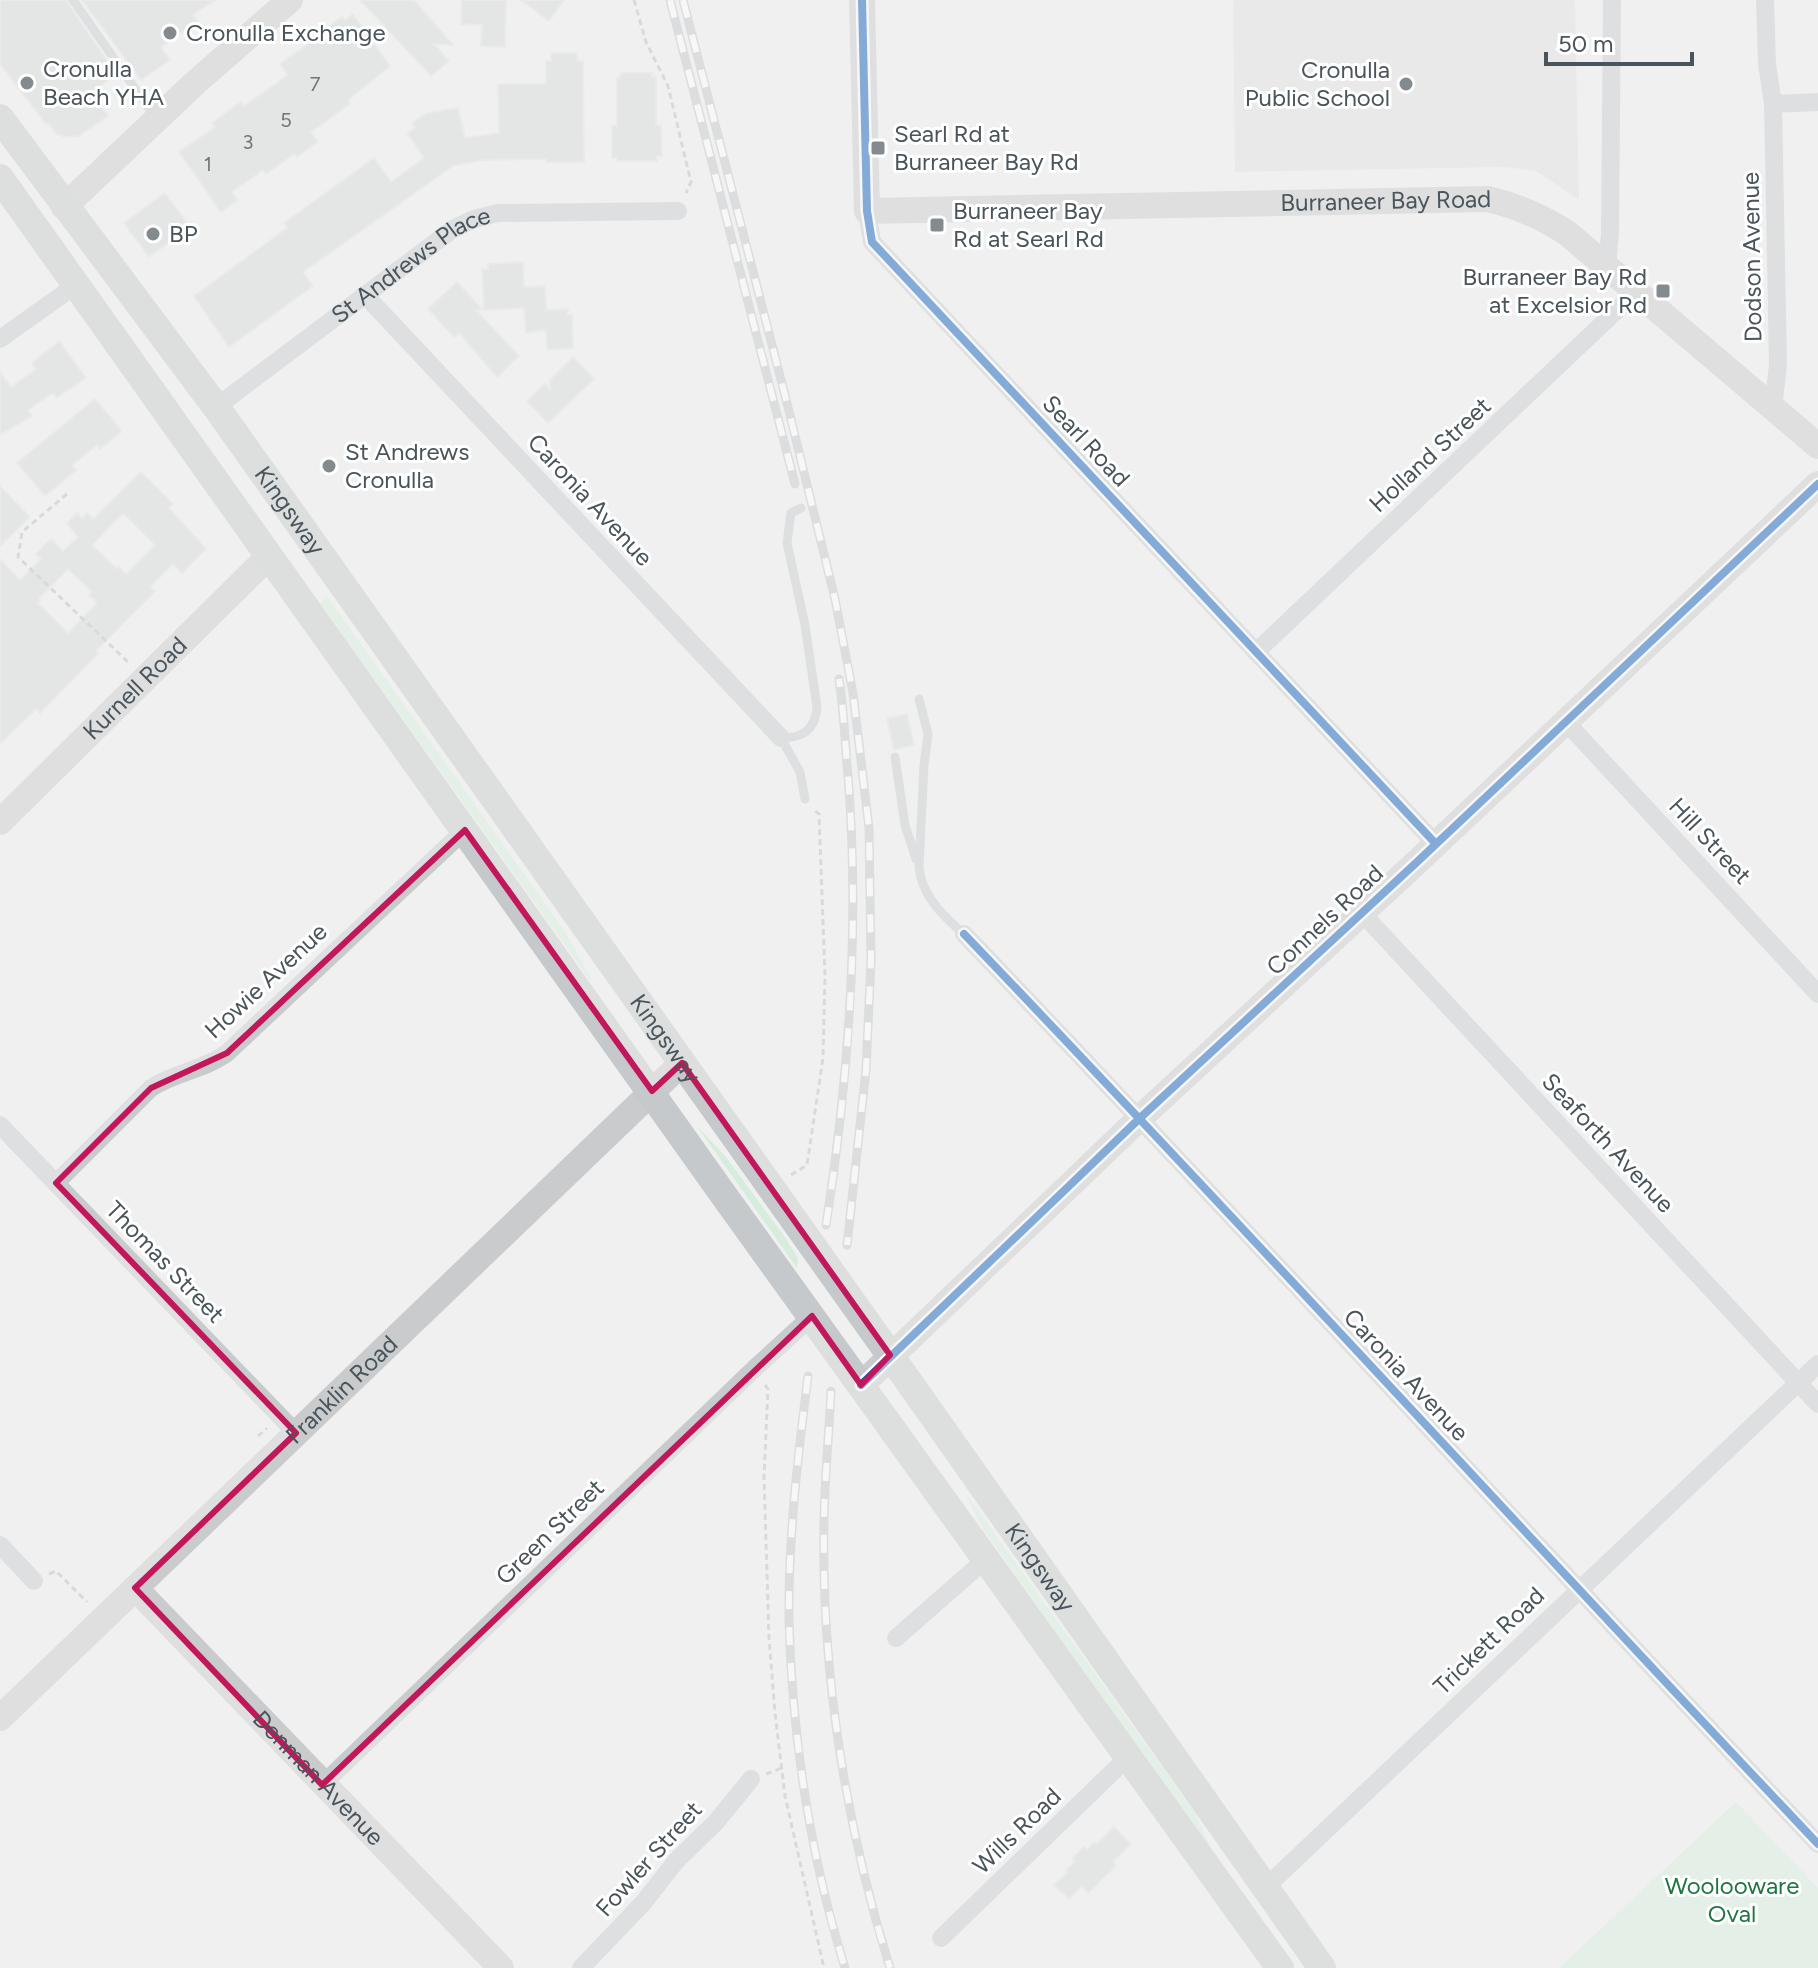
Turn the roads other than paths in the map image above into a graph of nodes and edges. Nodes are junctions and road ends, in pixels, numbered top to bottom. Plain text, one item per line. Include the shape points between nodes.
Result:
1 (73, 0) edge
2 (290, 0) edge
3 (862, 0) edge
4 (1612, 0) edge
5 (1765, 0) edge
6 (1818, 102) edge
7 (1773, 104) junction
8 (0, 118) edge
9 (157, 120) junction
10 (0, 178) edge
11 (64, 207) junction
12 (678, 211) road end
13 (867, 211) junction
14 (37, 230) junction
15 (1607, 266) junction
16 (76, 285) junction
17 (1636, 292) junction
18 (365, 295) junction
19 (0, 339) edge
20 (216, 407) junction
21 (1773, 409) junction
22 (182, 431) junction
23 (1818, 446) edge
24 (1818, 484) edge
25 (801, 508) dead end
26 (269, 556) junction
27 (1256, 652) junction
28 (919, 699) dead end
29 (1566, 722) junction
30 (781, 738) junction
31 (895, 757) dead end
32 (805, 799) road end
33 (0, 822) edge
34 (465, 830) junction
35 (1436, 844) junction
36 (919, 867) junction
37 (1362, 913) junction
38 (964, 934) joint
39 (1818, 994) edge
40 (682, 1063) junction
41 (652, 1091) junction
42 (1140, 1118) junction
43 (0, 1125) edge
44 (56, 1183) junction
45 (812, 1316) junction
46 (890, 1355) junction
47 (1818, 1364) edge
48 (1798, 1383) junction
49 (861, 1385) junction
50 (1818, 1404) edge
51 (296, 1433) junction
52 (0, 1545) edge
53 (985, 1560) junction
54 (34, 1581) road end
55 (135, 1588) junction
56 (1577, 1590) junction
57 (896, 1638) dead end
58 (0, 1718) edge
59 (1127, 1758) junction
60 (751, 1779) dead end
61 (322, 1785) junction
62 (1818, 1844) edge
63 (1265, 1888) junction
64 (941, 1938) dead end
65 (1310, 1963) edge
66 (501, 1968) edge
67 (581, 1968) edge
68 (1280, 1968) edge

1 - 9 lane
2 - 9 street
3 - 13 street, Searl Road
4 - 15 street
5 - 7 street, Dodson Avenue
6 - 7 street
7 - 21 street, Dodson Avenue via 1778,364
8 - 11 main road, Kingsway
9 - 11 street
10 - 14 main road, Kingsway
11 - 14 main road
11 - 20 main road, Kingsway
12 - 18 street, St Andrews Place via 498,213 474,219
13 - 15 street, Burraneer Bay Road via 1488,199 1541,216
13 - 27 street, Searl Road via 872,242
14 - 16 main road, Kingsway
15 - 17 street, Burraneer Bay Road
16 - 19 street
16 - 22 main road, Kingsway
17 - 21 street, Burraneer Bay Road
17 - 27 street, Holland Street
18 - 20 street, St Andrews Place
18 - 30 street, Caronia Avenue
20 - 22 main road, St Andrews Place
20 - 40 main road, Kingsway
21 - 23 street, Burraneer Bay Road
22 - 26 main road, Kingsway
24 - 29 street, Connels Road
25 - 30 lane via 791,513 787,543 817,707 805,734
26 - 33 street, Kurnell Road
26 - 34 main road, Kingsway
27 - 35 street, Searl Road
28 - 36 lane via 928,734
29 - 35 street, Connels Road
29 - 39 street, Hill Street
30 - 32 lane via 800,772
31 - 36 lane via 905,825
34 - 41 main road, Kingsway
34 - 44 street, Howie Avenue via 227,1053 151,1088
35 - 37 street, Connels Road
36 - 38 lane via 924,889
37 - 42 street, Connels Road
37 - 48 street, Seaforth Avenue
38 - 42 street, Caronia Avenue
40 - 41 street, Franklin Road
40 - 46 main road, Kingsway
41 - 45 main road, Kingsway
41 - 51 street, Franklin Road
42 - 46 street, Connels Road
42 - 56 street, Caronia Avenue
43 - 44 street, Thomas Street
44 - 51 street, Thomas Street
45 - 49 main road, Kingsway
45 - 61 street, Green Street
46 - 49 street, Connels Road
46 - 63 main road, Kingsway
47 - 48 street, Trickett Road
48 - 50 street, Seaforth Avenue
48 - 56 street, Trickett Road
49 - 53 main road, Kingsway
51 - 55 street, Franklin Road
52 - 54 street
53 - 57 street
53 - 59 main road, Kingsway
55 - 58 street, Franklin Road
55 - 61 street, Denman Avenue
56 - 62 street, Caronia Avenue
56 - 63 street, Trickett Road
59 - 64 street, Wills Road
59 - 68 main road, Kingsway
60 - 67 street, Fowler Street
61 - 66 street, Denman Avenue
63 - 65 main road, Kingsway

